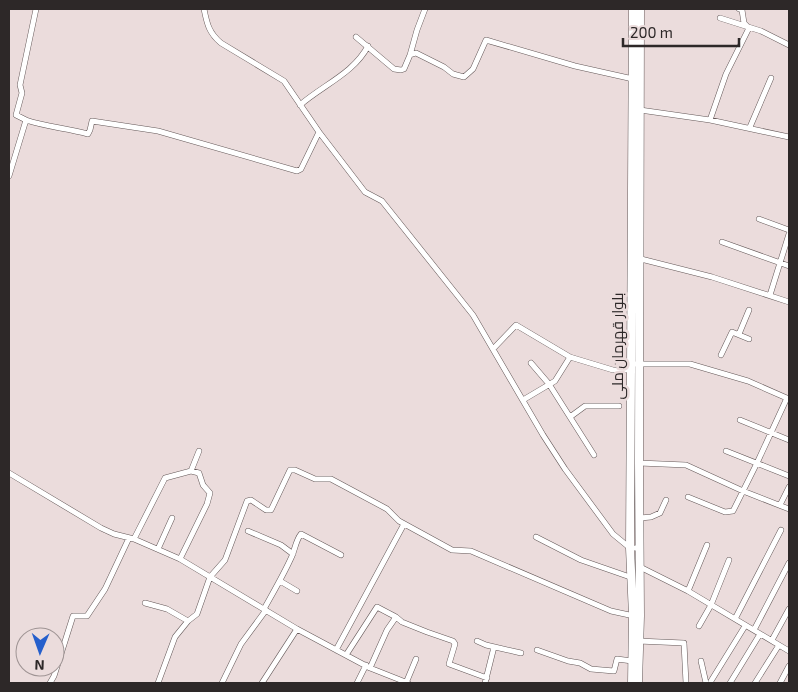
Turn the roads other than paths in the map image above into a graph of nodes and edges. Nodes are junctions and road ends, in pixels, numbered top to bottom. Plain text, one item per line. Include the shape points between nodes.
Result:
1 (36, 9) edge
2 (204, 9) edge
3 (425, 9) edge
4 (633, 9) edge
5 (640, 9) edge
6 (739, 9) edge
7 (720, 18) dead end
8 (749, 28) junction
9 (356, 37) dead end
10 (789, 37) edge
11 (788, 44) edge
12 (368, 46) junction
13 (410, 55) junction
14 (771, 78) dead end
15 (633, 79) junction
16 (300, 105) junction
17 (640, 110) junction
18 (26, 120) junction
19 (710, 120) junction
20 (750, 127) junction
21 (319, 132) junction
22 (789, 137) edge
23 (9, 176) edge
24 (759, 220) dead end
25 (789, 230) edge
26 (789, 234) edge
27 (722, 242) dead end
28 (636, 258) junction
29 (780, 263) junction
30 (789, 266) edge
31 (770, 295) junction
32 (789, 302) edge
33 (749, 310) dead end
34 (739, 334) junction
35 (749, 339) dead end
36 (493, 349) junction
37 (721, 355) dead end
38 (570, 357) junction
39 (531, 363) dead end
40 (634, 366) junction
41 (549, 384) junction
42 (788, 399) edge
43 (523, 400) junction
44 (619, 406) dead end
45 (570, 417) junction
46 (740, 420) dead end
47 (770, 432) junction
48 (789, 440) edge
49 (199, 451) dead end
50 (726, 451) dead end
51 (594, 455) dead end
52 (639, 463) junction
53 (758, 463) junction
54 (191, 471) junction
55 (9, 473) edge
56 (789, 476) edge
57 (789, 488) edge
58 (743, 491) junction
59 (688, 496) dead end
60 (666, 500) dead end
61 (780, 505) junction
62 (789, 509) edge
63 (172, 518) dead end
64 (640, 518) junction
65 (404, 524) junction
66 (248, 530) dead end
67 (781, 530) dead end
68 (536, 537) dead end
69 (132, 538) junction
70 (707, 545) dead end
71 (630, 548) junction
72 (639, 548) junction
73 (158, 549) junction
74 (293, 554) junction
75 (341, 555) dead end
76 (180, 560) junction
77 (729, 560) dead end
78 (789, 563) edge
79 (640, 567) junction
80 (210, 577) junction
81 (630, 577) junction
82 (280, 581) junction
83 (297, 591) dead end
84 (688, 591) junction
85 (145, 603) dead end
86 (710, 605) junction
87 (265, 609) junction
88 (789, 609) edge
89 (636, 616) junction
90 (396, 617) junction
91 (735, 620) junction
92 (188, 621) junction
93 (699, 626) dead end
94 (745, 626) junction
95 (297, 629) junction
96 (754, 630) junction
97 (760, 634) junction
98 (772, 640) junction
99 (477, 641) dead end
100 (638, 641) junction
101 (779, 645) junction
102 (494, 647) junction
103 (336, 650) junction
104 (537, 650) dead end
105 (789, 651) edge
106 (521, 653) dead end
107 (346, 656) junction
108 (416, 659) dead end
109 (700, 660) dead end
110 (632, 661) junction
111 (789, 666) edge
112 (368, 667) junction
113 (486, 681) edge
114 (708, 682) edge
115 (50, 683) edge
116 (158, 683) edge
117 (222, 683) edge
118 (262, 683) edge
119 (357, 683) edge
120 (407, 683) edge
121 (632, 683) edge
122 (638, 683) edge
123 (686, 683) edge
124 (730, 683) edge
125 (755, 683) edge
126 (780, 683) edge

1 - 18 street via 16,115
2 - 16 street via 212,36 284,81
3 - 13 street
4 - 15 highway, بلوار قهرمان ملی
5 - 17 highway, بلوار قهرمان ملی
6 - 8 street
7 - 8 street
8 - 11 street
8 - 19 street via 726,74
9 - 12 street
10 - 11 street
12 - 13 street via 394,69 404,69
12 - 16 street via 339,78
13 - 15 street via 416,53 464,77 473,69 486,40
14 - 20 street
15 - 28 highway, بلوار قهرمان ملی
16 - 21 street
17 - 19 street
17 - 28 highway, بلوار قهرمان ملی
18 - 21 street via 88,134 92,120 158,132 297,171 301,169
18 - 23 street
19 - 20 street
20 - 22 street
21 - 36 street via 365,192 382,201 473,315
24 - 25 street
26 - 29 street
27 - 29 street
28 - 31 street
28 - 40 highway, بلوار قهرمان ملی
29 - 30 street
29 - 31 street
31 - 32 street
33 - 34 street
34 - 35 street
34 - 37 street via 731,333
36 - 38 street via 516,325
36 - 43 street
38 - 40 street via 613,370
38 - 41 street via 555,381
39 - 41 street
40 - 42 street via 690,364 748,381
40 - 52 highway, بلوار قهرمان ملی
40 - 71 highway, بلوار قهرمان ملی
41 - 43 street
41 - 45 street
42 - 47 street
43 - 71 street via 565,469 613,534
44 - 45 street via 585,406
45 - 51 street
46 - 47 street
47 - 48 street
47 - 53 street
49 - 54 street
50 - 53 street
52 - 58 street via 686,465
52 - 64 highway, بلوار قهرمان ملی
53 - 56 street
53 - 58 street
54 - 69 street via 165,478
54 - 76 street via 199,473 210,493
55 - 69 street via 101,528
57 - 61 street
58 - 59 street via 729,512
58 - 61 street
60 - 64 street via 660,513
61 - 62 street
63 - 73 street
64 - 72 highway, بلوار قهرمان ملی
65 - 80 street via 349,487 331,479 316,479 290,470 271,510 248,501 225,560
65 - 89 street via 452,550 471,552 611,611
65 - 103 street
66 - 74 street
67 - 91 street
68 - 81 street via 581,560
69 - 73 street
69 - 115 street via 87,616 73,616
70 - 84 street
71 - 72 street
71 - 81 highway, بلوار قهرمان ملی
72 - 79 highway, بلوار قهرمان ملی
73 - 76 street
74 - 75 street via 301,534
74 - 82 street
76 - 80 street
77 - 86 street
78 - 96 street
79 - 84 street
79 - 89 highway, بلوار قهرمان ملی
80 - 87 street
80 - 92 street via 197,614
81 - 89 highway, بلوار قهرمان ملی
82 - 83 street
82 - 87 street
84 - 86 street
85 - 92 street via 167,609
86 - 91 street
86 - 93 street
87 - 95 street
87 - 117 street via 241,644
88 - 98 street
89 - 100 highway, بلوار قهرمان ملی
89 - 110 highway, بلوار قهرمان ملی
90 - 107 street via 377,607
90 - 112 street
90 - 113 street via 452,641 455,644 449,664
91 - 94 street
92 - 116 street via 174,637
94 - 96 street
94 - 114 street
95 - 103 street
95 - 118 street
96 - 97 street
97 - 98 street
97 - 124 street
98 - 101 street
99 - 102 street
100 - 122 highway, بلوار قهرمان ملی
100 - 123 street via 684,643
101 - 105 street
101 - 125 street
102 - 106 street
102 - 113 street
103 - 107 street
104 - 110 street via 600,671 614,671 617,659
107 - 112 street
108 - 120 street
109 - 114 street
110 - 121 highway, بلوار قهرمان ملی
111 - 126 street
112 - 119 street
112 - 120 street

